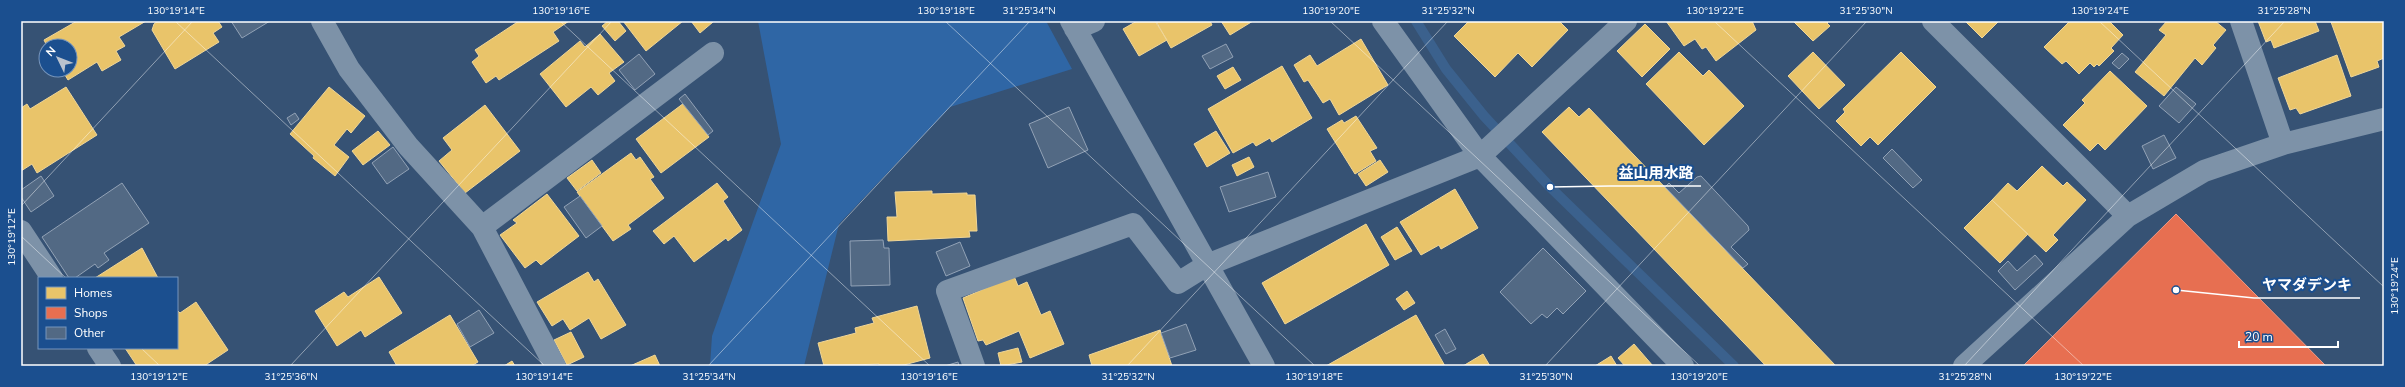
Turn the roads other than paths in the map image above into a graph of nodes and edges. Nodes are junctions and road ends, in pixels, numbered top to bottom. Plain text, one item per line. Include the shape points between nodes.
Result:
1 (322, 21) edge
2 (1383, 21) edge
3 (1626, 21) edge
4 (1933, 21) edge
5 (2241, 21) edge
6 (1080, 24) edge
7 (713, 53) dead end
8 (2384, 119) edge
9 (2283, 144) junction
10 (1486, 152) junction
11 (2128, 216) junction
12 (482, 227) junction
13 (21, 231) edge
14 (1207, 265) junction
15 (51, 277) edge
16 (99, 349) edge
17 (110, 366) edge
18 (555, 366) edge
19 (974, 366) edge
20 (1264, 366) edge
21 (1683, 366) edge
22 (1964, 366) edge

1 - 12 street via 349,69 408,146
2 - 10 street
3 - 10 street
4 - 11 street
5 - 9 street
6 - 14 street
7 - 12 street
8 - 9 street
9 - 11 street via 2204,171
10 - 14 street
10 - 21 street
11 - 22 street
12 - 18 street
13 - 15 street
14 - 19 street via 1178,283 1133,224 947,291
14 - 20 street
16 - 17 street

